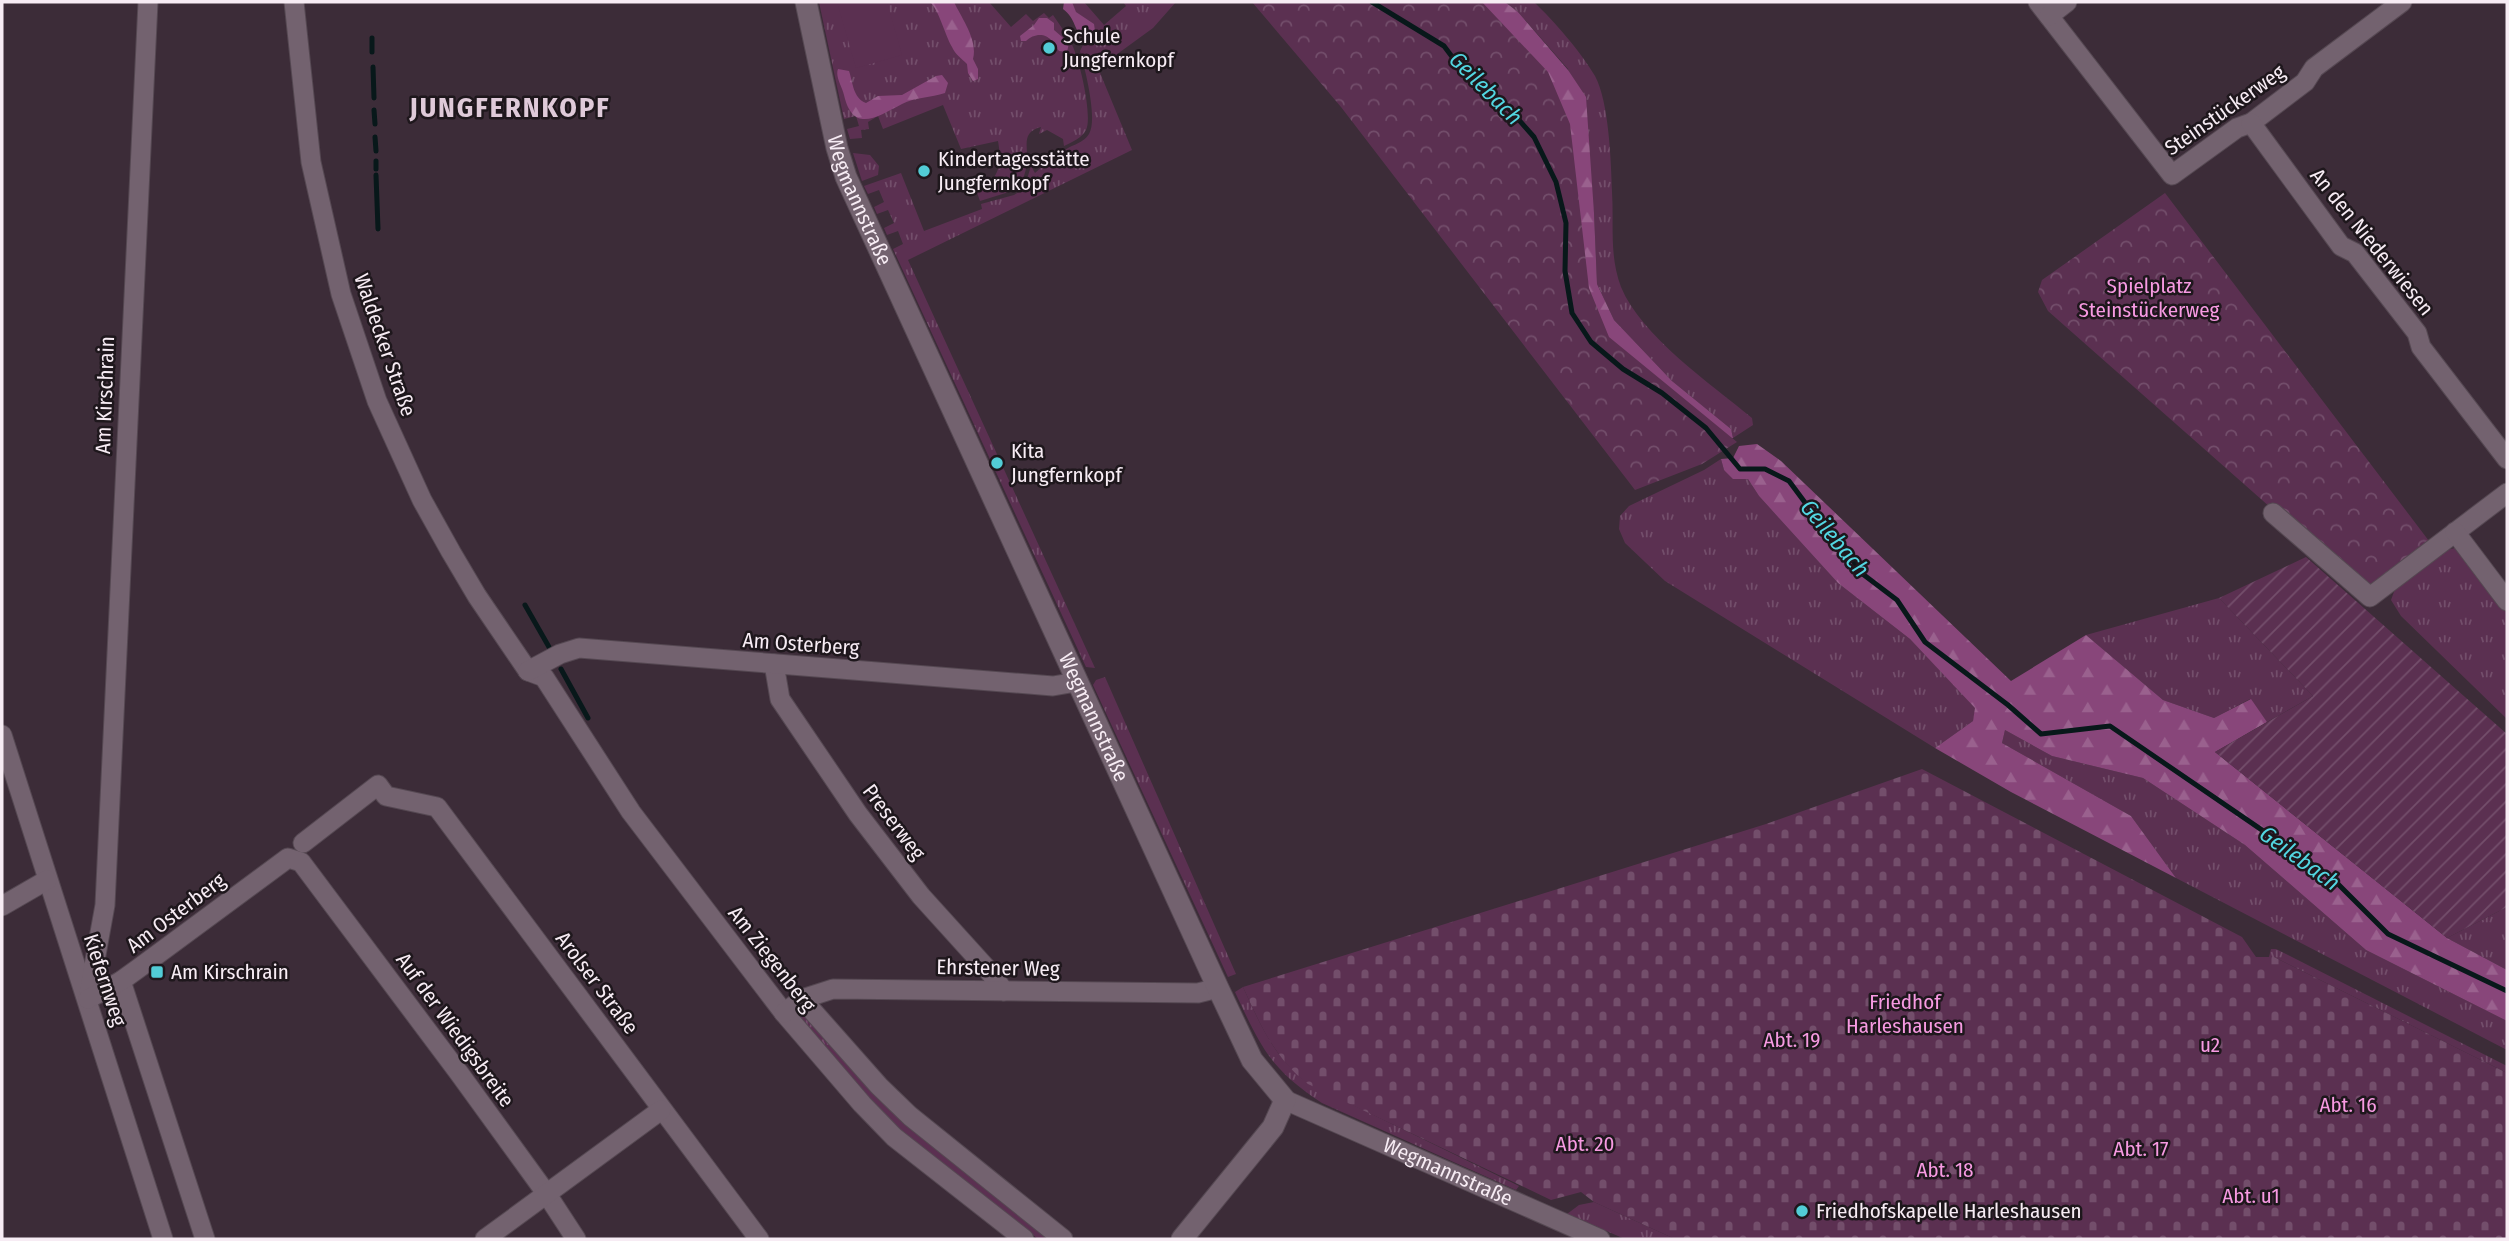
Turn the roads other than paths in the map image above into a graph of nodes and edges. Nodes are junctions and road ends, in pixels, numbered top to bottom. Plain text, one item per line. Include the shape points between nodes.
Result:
1 (148, 2) edge
2 (294, 2) edge
3 (806, 2) edge
4 (2067, 2) edge
5 (2402, 2) edge
6 (2043, 9) edge
7 (2251, 123) junction
8 (2506, 458) edge
9 (2507, 493) edge
10 (2273, 513) dead end
11 (2455, 532) junction
12 (2507, 601) edge
13 (774, 664) junction
14 (528, 671) junction
15 (1076, 682) junction
16 (2, 735) edge
17 (303, 843) dead end
18 (288, 859) joint
19 (47, 880) junction
20 (2, 906) edge
21 (121, 981) junction
22 (1218, 988) junction
23 (1003, 991) junction
24 (88, 999) junction
25 (802, 999) junction
26 (784, 1013) junction
27 (1285, 1100) junction
28 (661, 1110) junction
29 (546, 1193) junction
30 (163, 1239) edge
31 (205, 1239) edge
32 (485, 1239) edge
33 (576, 1239) edge
34 (759, 1239) edge
35 (1024, 1239) edge
36 (1063, 1239) edge
37 (1182, 1239) edge
38 (1600, 1239) edge

1 - 24 street, Am Kirschrain via 105,905
2 - 14 street, Waldecker Straße via 311,162 341,294 377,401 451,552
3 - 15 street, Wegmannstraße via 846,177
4 - 6 street
5 - 7 street, Steinstückerweg via 2314,68 2305,82
6 - 7 street, Steinstückerweg via 2172,175 2237,128
7 - 8 street, An den Niederwiesen via 2341,246 2355,253 2417,333 2421,347
9 - 11 street
10 - 11 street via 2370,597
11 - 12 street
13 - 14 street, Am Osterberg via 579,648
13 - 15 street, Am Osterberg via 1053,686
13 - 23 street, Preserweg via 780,699 858,814 921,897
14 - 26 street, Am Ziegenberg via 544,677 631,812
15 - 22 street, Wegmannstraße
16 - 19 street, Kiefernweg
17 - 28 street, Arolser Straße via 378,785 386,796 437,807
18 - 21 street, Am Osterberg
18 - 29 street, Auf der Wiedigsbreite via 301,862 310,871
19 - 20 street
19 - 24 street, Kiefernweg
21 - 24 street, Am Osterberg
21 - 31 street
22 - 23 street, Ehrstener Weg via 1198,993
22 - 27 street, Wegmannstraße via 1252,1059
23 - 25 street, Ehrstener Weg via 833,989
24 - 30 street, Kiefernweg
25 - 26 street, Ehrstener Weg
25 - 36 street, Am Ziegenberg via 910,1116
26 - 35 street, Am Ziegenberg via 894,1137
27 - 37 street via 1273,1127
27 - 38 street, Wegmannstraße
28 - 29 street
28 - 34 street, Arolser Straße
29 - 32 street
29 - 33 street, Auf der Wiedigsbreite

